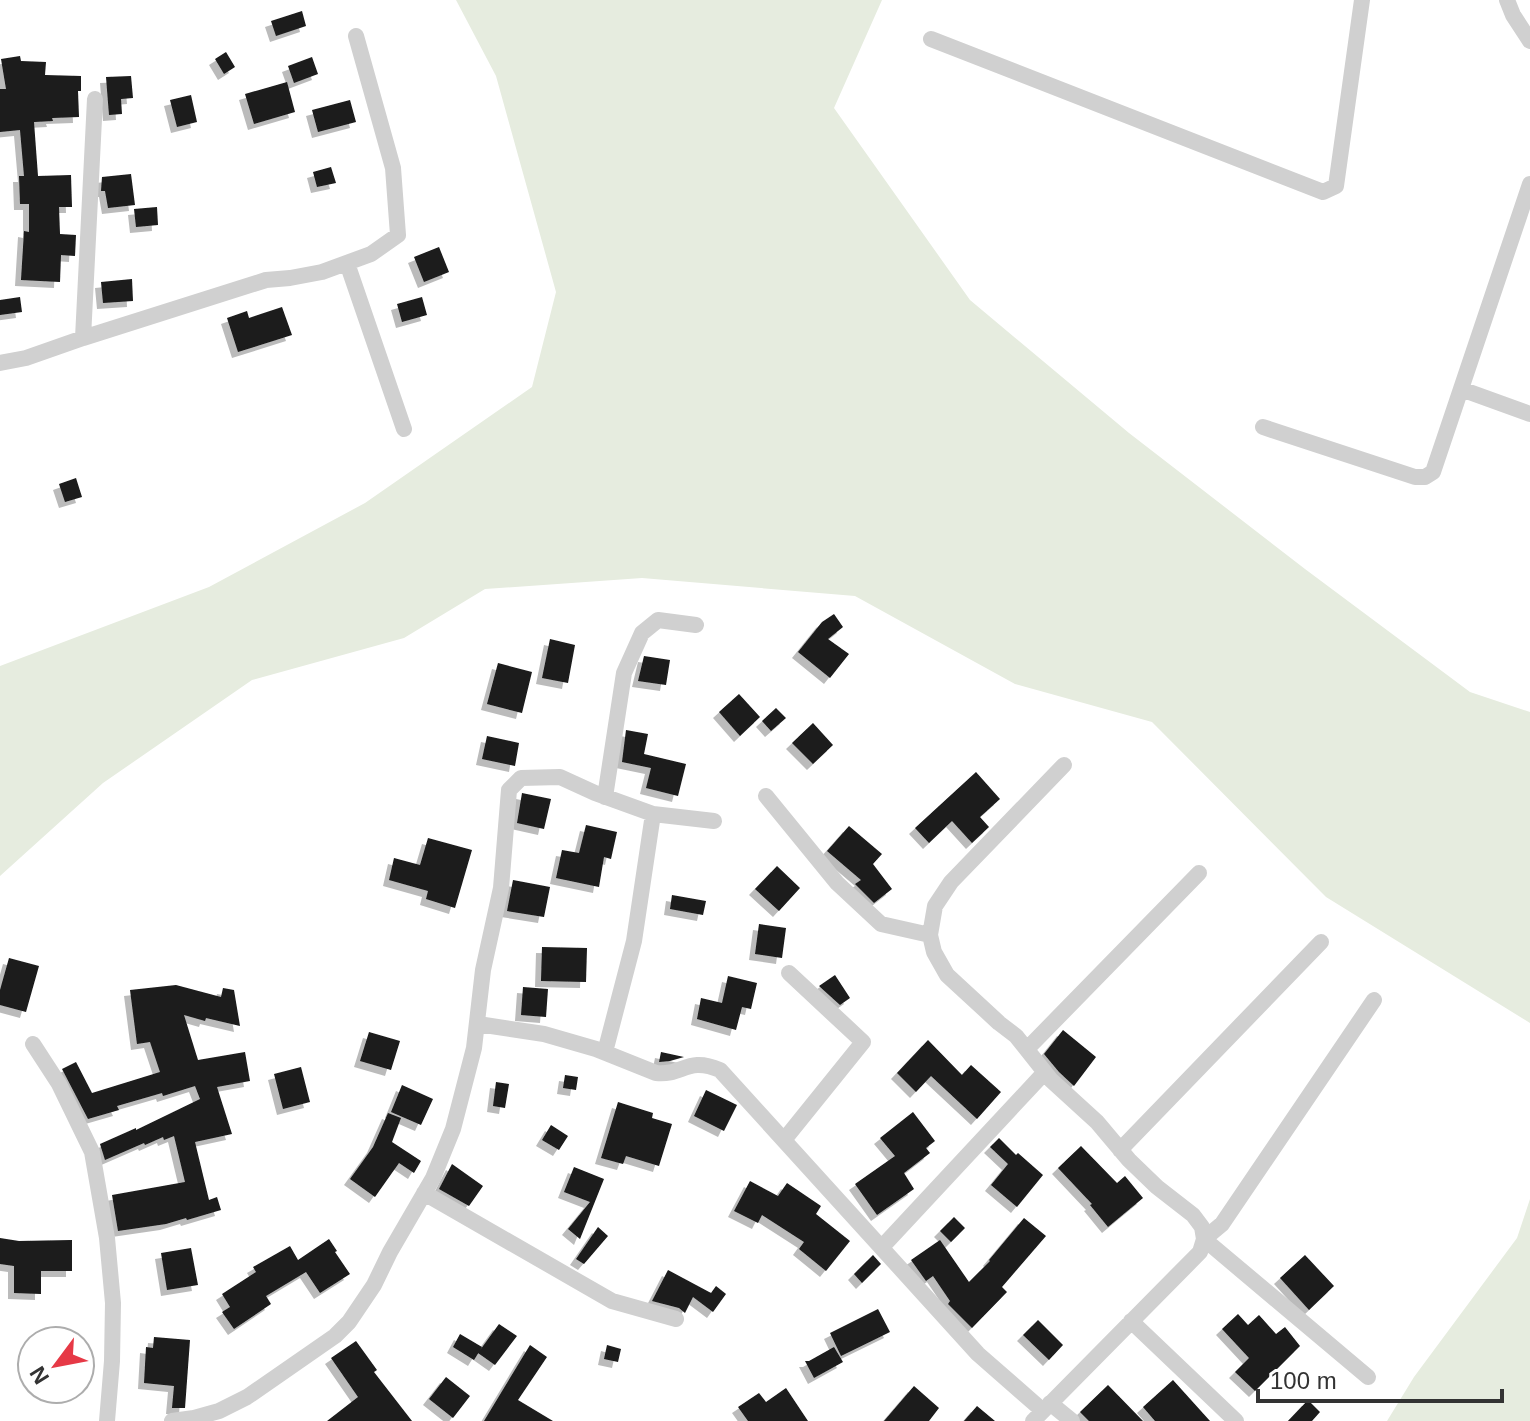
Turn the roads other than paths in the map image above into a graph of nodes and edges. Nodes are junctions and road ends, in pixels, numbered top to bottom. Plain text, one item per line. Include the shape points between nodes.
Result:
1 (1362, 0) edge
2 (1507, 0) edge
3 (356, 36) dead end
4 (931, 39) dead end
5 (1530, 41) edge
6 (95, 99) dead end
7 (1530, 184) edge
8 (347, 263) junction
9 (83, 338) junction
10 (0, 363) edge
11 (1461, 389) junction
12 (1530, 414) edge
13 (1263, 427) dead end
14 (404, 429) dead end
15 (696, 625) dead end
16 (1064, 765) dead end
17 (766, 796) dead end
18 (605, 797) junction
19 (653, 814) junction
20 (714, 821) dead end
21 (1199, 873) dead end
22 (930, 935) junction
23 (1321, 942) dead end
24 (789, 973) dead end
25 (1374, 1000) dead end
26 (478, 1024) junction
27 (33, 1044) dead end
28 (1027, 1049) junction
29 (605, 1052) junction
30 (1045, 1072) junction
31 (784, 1140) junction
32 (1120, 1150) junction
33 (424, 1193) junction
34 (1204, 1239) junction
35 (882, 1247) junction
36 (676, 1319) dead end
37 (1131, 1321) junction
38 (1368, 1377) dead end
39 (1042, 1411) edge
40 (221, 1416) edge
41 (107, 1421) edge
42 (172, 1421) edge
43 (1072, 1421) edge
44 (1236, 1421) edge

1 - 4 street via 1336,186 1323,192
2 - 5 street
3 - 8 street via 393,168 398,235
6 - 9 street
7 - 11 street
8 - 9 street via 266,280
8 - 14 street
9 - 10 street
11 - 12 street
11 - 13 street via 1433,472 1425,477
15 - 18 street via 658,620 642,633 624,673
16 - 22 street via 951,882 935,906
17 - 22 street via 837,883 881,924
18 - 19 street
18 - 26 street via 560,777 521,778 509,790 501,888 483,970
19 - 20 street
19 - 29 street via 634,941
21 - 28 street
22 - 28 street via 947,975
23 - 32 street
24 - 31 street via 863,1042
25 - 34 street via 1222,1224
26 - 29 street via 544,1034
26 - 33 street via 453,1129
27 - 41 street via 92,1152 113,1303
28 - 30 street
29 - 31 street via 656,1073 698,1063 720,1070
30 - 32 street
30 - 35 street
31 - 35 street
32 - 34 street via 1193,1215
33 - 36 street via 612,1301
33 - 40 street via 349,1322
34 - 37 street via 1200,1252
34 - 38 street
35 - 39 street via 978,1354
37 - 39 street
37 - 44 street
39 - 43 street
40 - 42 street

